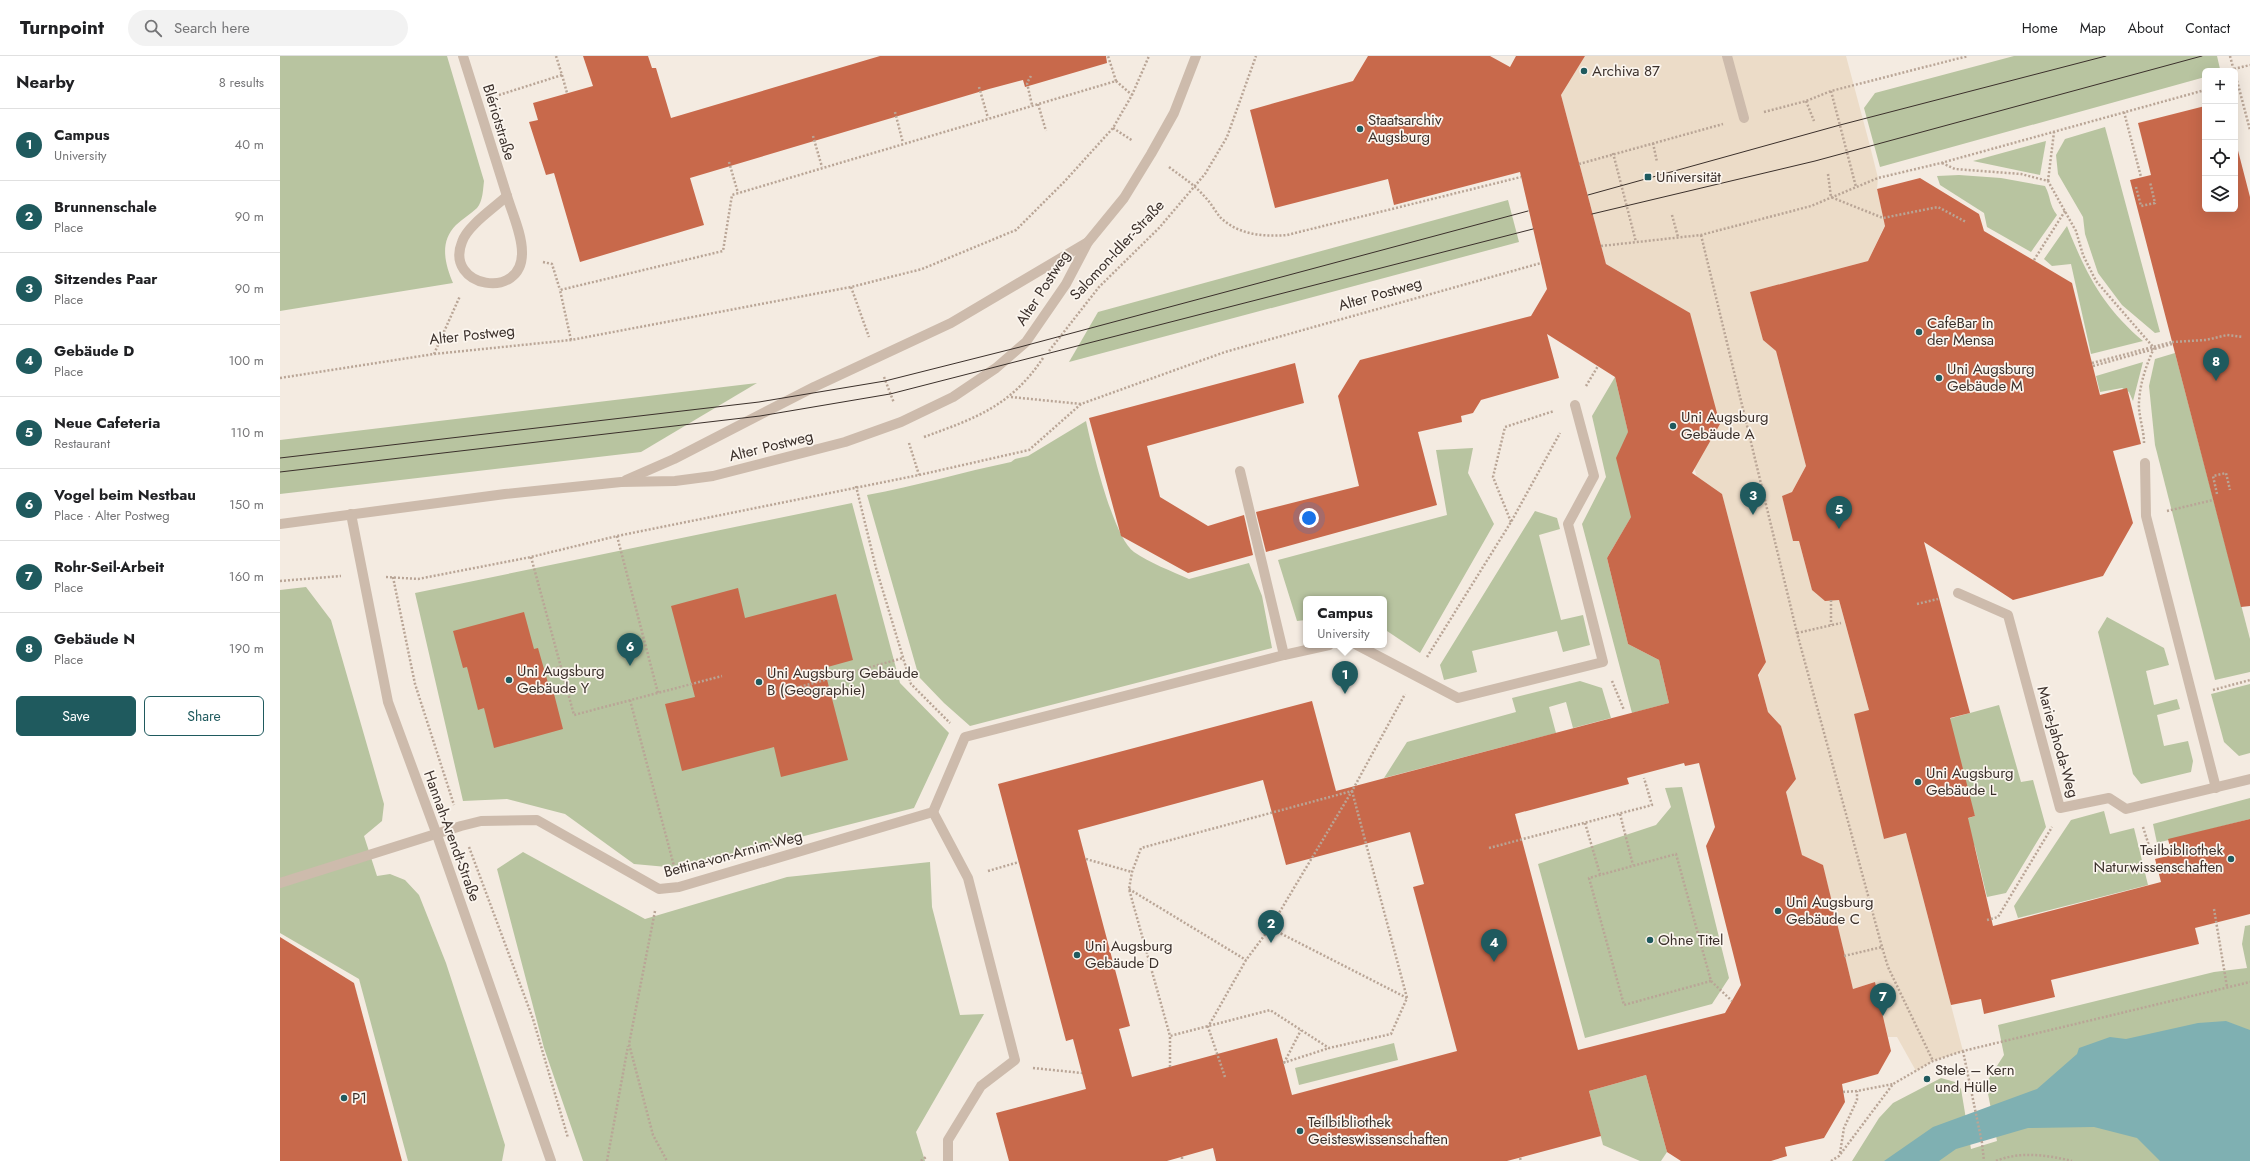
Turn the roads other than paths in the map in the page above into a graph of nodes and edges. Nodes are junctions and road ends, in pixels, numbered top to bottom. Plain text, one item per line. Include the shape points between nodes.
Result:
1 (465, 56) edge
2 (1196, 56) edge
3 (1727, 56) edge
4 (1744, 118) dead end
5 (507, 196) junction
6 (1088, 242) junction
7 (1575, 405) road end
8 (2145, 464) road end
9 (1240, 471) dead end
10 (621, 482) junction
11 (351, 514) junction
12 (280, 524) edge
13 (1958, 593) dead end
14 (1314, 648) edge
15 (1364, 648) edge
16 (1284, 654) junction
17 (2250, 778) edge
18 (2216, 788) junction
19 (933, 812) junction
20 (437, 835) junction
21 (280, 884) edge
22 (551, 1161) edge
23 (948, 1161) edge

1 - 5 street, Blériotstraße
2 - 6 street, Salomon-Idler-Straße via 1174,113 1151,154 1124,198
3 - 4 street
5 - 5 street, Blériotstraße via 467,232 461,242 459,252 465,270 471,278 489,284 508,279 516,272 522,258 520,241
6 - 10 street, Alter Postweg via 951,323 814,387 674,459
6 - 10 street, Alter Postweg via 1066,284 1026,342 996,368 952,397 883,429 800,455 713,476 675,481
7 - 15 street via 1594,476 1568,524 1603,662 1458,698
8 - 18 street via 2146,516
9 - 16 street
10 - 11 street, Alter Postweg
11 - 12 street, Alter Postweg
11 - 20 street, Hannah-Arendt-Straße via 388,702
13 - 18 street, Marie-Jahoda-Weg via 2008,616 2060,808 2109,798 2126,809
14 - 16 street
16 - 19 street via 965,737
17 - 18 street, Marie-Jahoda-Weg
19 - 20 street, Bettina-von-Arnim-Weg via 679,886 659,889 537,820 481,821
19 - 23 street via 968,878 1015,1060 981,1086 948,1140
20 - 21 street, Bettina-von-Arnim-Weg
20 - 22 street, Hannah-Arendt-Straße

